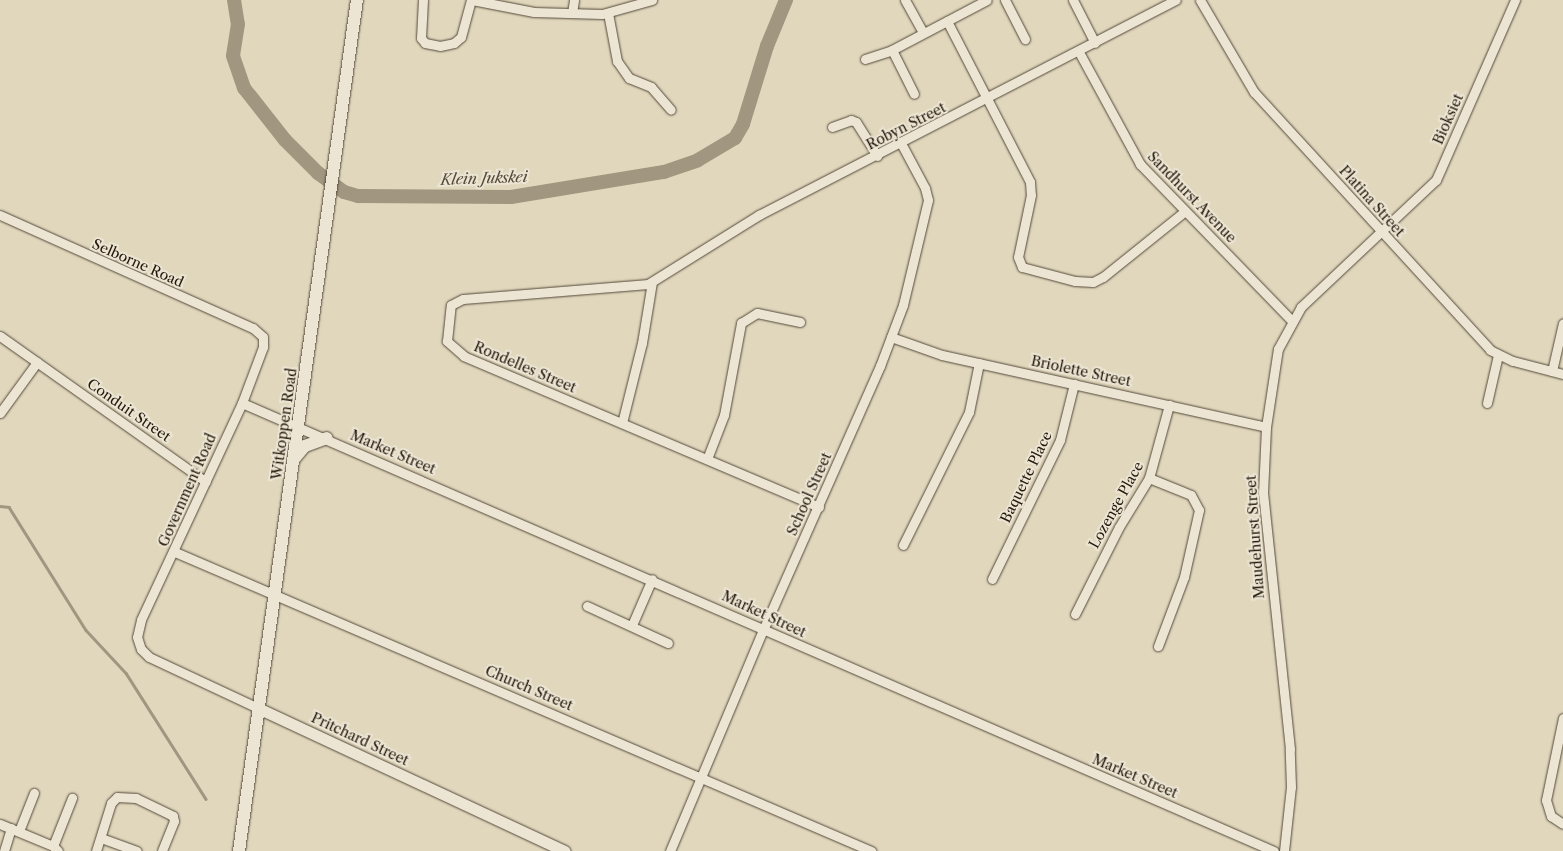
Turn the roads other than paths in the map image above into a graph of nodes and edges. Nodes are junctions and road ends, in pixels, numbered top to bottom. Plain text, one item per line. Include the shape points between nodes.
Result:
1 (357, 0) edge
2 (423, 0) edge
3 (472, 0) edge
4 (574, 0) edge
5 (652, 0) edge
6 (905, 0) edge
7 (1006, 0) edge
8 (1073, 0) edge
9 (1176, 0) edge
10 (1200, 0) edge
11 (1515, 0) edge
12 (983, 1) edge
13 (572, 13) junction
14 (608, 13) junction
15 (947, 21) junction
16 (923, 32) junction
17 (1024, 39) dead end
18 (1095, 43) junction
19 (892, 50) junction
20 (1078, 52) junction
21 (865, 59) dead end
22 (914, 94) dead end
23 (988, 99) junction
24 (671, 110) dead end
25 (832, 128) dead end
26 (901, 143) junction
27 (877, 156) junction
28 (1185, 211) junction
29 (0, 215) edge
30 (1382, 232) junction
31 (652, 282) junction
32 (1291, 320) junction
33 (800, 322) dead end
34 (1563, 323) edge
35 (0, 336) edge
36 (263, 337) joint
37 (891, 337) junction
38 (1498, 355) junction
39 (37, 362) junction
40 (979, 363) junction
41 (1552, 372) junction
42 (1563, 374) edge
43 (1074, 384) junction
44 (242, 403) junction
45 (1487, 403) dead end
46 (1169, 405) junction
47 (0, 413) edge
48 (622, 423) junction
49 (299, 426) junction
50 (1266, 427) junction
51 (327, 438) junction
52 (294, 459) junction
53 (707, 459) junction
54 (1149, 478) junction
55 (206, 482) junction
56 (819, 507) junction
57 (903, 545) dead end
58 (175, 552) junction
59 (992, 578) dead end
60 (652, 579) junction
61 (276, 595) junction
62 (587, 606) dead end
63 (1075, 614) dead end
64 (632, 625) junction
65 (763, 630) junction
66 (668, 643) dead end
67 (1158, 646) dead end
68 (144, 652) joint
69 (260, 709) junction
70 (1563, 718) edge
71 (1561, 737) edge
72 (702, 778) junction
73 (34, 793) dead end
74 (72, 798) dead end
75 (1560, 822) edge
76 (0, 824) edge
77 (15, 829) junction
78 (101, 838) junction
79 (56, 848) edge
80 (4, 851) edge
81 (96, 851) edge
82 (137, 851) edge
83 (162, 851) edge
84 (239, 851) edge
85 (565, 851) edge
86 (670, 851) edge
87 (871, 851) edge
88 (1274, 851) edge
89 (1284, 851) edge

1 - 49 main road, Witkoppen Road
2 - 3 street via 420,30 425,43 440,46 454,43 462,35
3 - 13 street via 526,11
4 - 13 street
5 - 14 street
6 - 16 street
7 - 17 street
8 - 18 street
9 - 18 street, Robyn Street
10 - 30 street, Platina Street via 1250,88
11 - 30 street, Bioksiet via 1439,175
12 - 15 street
13 - 14 street
14 - 24 street via 616,54 629,78 651,87
15 - 16 street
15 - 23 street
16 - 19 street
18 - 20 street, Robyn Street
19 - 21 street
19 - 22 street
20 - 23 street, Robyn Street
20 - 28 street, Sandhurst Avenue via 1134,156
23 - 26 street, Robyn Street
23 - 28 street via 1031,185 1018,257 1025,269 1074,281 1093,282 1104,277
25 - 27 street via 851,120 856,122
26 - 27 street, Robyn Street
26 - 37 street, School Street via 928,200 907,292
27 - 31 street, Robyn Street via 759,215
28 - 32 street, Sandhurst Avenue
29 - 36 street, Selborne Road via 253,328
30 - 32 street, Maudehurst Street via 1310,298
30 - 38 street, Platina Street via 1462,321
31 - 48 street via 642,343
31 - 48 street, Rondelles Street via 463,299 453,303 449,310 447,341 457,352
32 - 50 street, Maudehurst Street via 1276,358
33 - 53 street via 757,313 741,323 724,415
34 - 41 street
35 - 39 street, Conduit Street
36 - 44 street, Government Road via 263,348
37 - 40 street, Briolette Street via 936,354
37 - 56 street, School Street
38 - 41 street, Platina Street
38 - 45 street
39 - 47 street
39 - 55 street, Conduit Street
40 - 43 street, Briolette Street
40 - 57 street via 968,412
41 - 42 street, Platina Street
43 - 46 street, Briolette Street
43 - 59 street, Baquette Place via 1060,440
44 - 49 street, Market Street
44 - 55 street, Government Road
46 - 50 street, Briolette Street
46 - 54 street, Lozenge Place
48 - 53 street, Rondelles Street
49 - 51 street, Market Street
49 - 52 main road, Witkoppen Road
50 - 89 street, Maudehurst Street via 1264,507 1290,749 1291,788
51 - 52 main road via 306,446
51 - 60 street, Market Street
52 - 61 main road, Witkoppen Road
53 - 56 street, Rondelles Street
54 - 63 street, Lozenge Place via 1119,527
54 - 67 street via 1191,495 1199,510 1184,577
55 - 58 street, Government Road
56 - 65 street, School Street
58 - 61 street, Church Street
58 - 68 street, Government Road via 138,630 137,641
60 - 64 street
60 - 65 street, Market Street
61 - 69 main road, Witkoppen Road
61 - 72 street, Church Street
62 - 64 street
64 - 66 street
65 - 72 street, School Street
65 - 88 street, Market Street
68 - 69 street, Pritchard Street
69 - 84 main road, Witkoppen Road
69 - 85 street, Pritchard Street
70 - 71 street
71 - 75 street via 1546,800 1547,810
72 - 86 street, School Street
72 - 87 street, Church Street
73 - 77 street
74 - 79 street
76 - 77 street
77 - 79 street
77 - 80 street
78 - 81 street
78 - 82 street
78 - 83 street via 114,799 136,798 174,818

